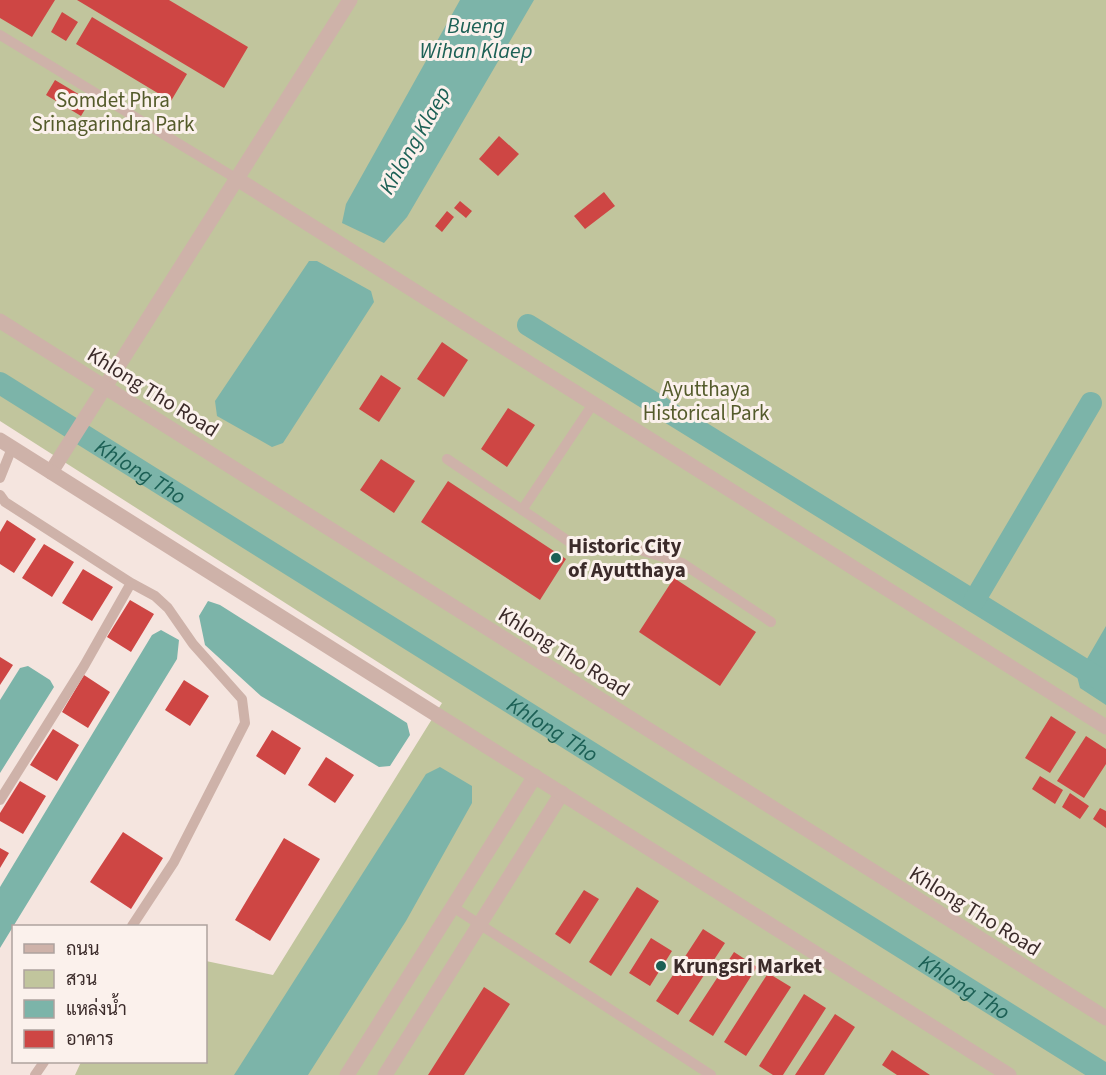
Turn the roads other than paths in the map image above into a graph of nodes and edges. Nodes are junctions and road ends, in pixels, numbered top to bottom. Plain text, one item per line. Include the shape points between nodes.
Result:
1 (347, 1) edge
2 (0, 35) edge
3 (237, 179) junction
4 (0, 321) edge
5 (105, 386) junction
6 (593, 404) junction
7 (6, 444) edge
8 (447, 459) dead end
9 (51, 472) junction
10 (0, 478) edge
11 (0, 495) edge
12 (522, 510) junction
13 (131, 583) junction
14 (771, 622) dead end
15 (1106, 727) edge
16 (535, 776) junction
17 (562, 794) junction
18 (0, 800) edge
19 (453, 907) junction
20 (480, 924) junction
21 (133, 925) edge
22 (1106, 1018) edge
23 (347, 1075) edge
24 (385, 1075) edge
25 (711, 1075) edge
26 (1009, 1075) edge

1 - 3 street
2 - 3 lane
3 - 5 street
3 - 6 street
4 - 5 street, Khlong Tho Road
5 - 9 street
5 - 22 street, Khlong Tho Road
6 - 12 lane
6 - 15 street
7 - 9 street
7 - 10 lane
8 - 12 lane
9 - 16 street
11 - 13 lane via 5,502
12 - 14 lane via 577,547 637,549 682,563
13 - 18 lane
13 - 21 lane via 168,608 193,644 242,699 245,723 174,862
16 - 17 street
16 - 19 street
17 - 20 street
17 - 26 street
19 - 20 lane
19 - 23 street
20 - 24 street
20 - 25 lane

